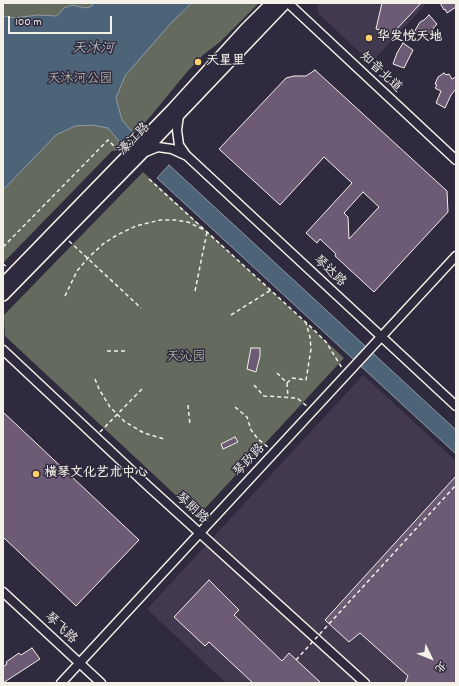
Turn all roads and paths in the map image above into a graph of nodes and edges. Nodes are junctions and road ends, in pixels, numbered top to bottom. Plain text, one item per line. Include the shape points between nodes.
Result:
1 (272, 3) edge
2 (285, 3) edge
3 (288, 3) edge
4 (179, 115) junction
5 (141, 154) junction
6 (186, 155) junction
7 (126, 158) junction
8 (456, 160) edge
9 (149, 179) dead end
10 (207, 231) junction
11 (63, 234) junction
12 (3, 247) edge
13 (456, 256) edge
14 (88, 258) junction
15 (3, 264) edge
16 (6, 266) dead end
17 (3, 284) edge
18 (271, 290) junction
19 (195, 291) dead end
20 (3, 295) edge
21 (65, 296) dead end
22 (141, 308) dead end
23 (231, 315) dead end
24 (305, 321) junction
25 (381, 337) junction
26 (3, 350) edge
27 (125, 351) dead end
28 (107, 352) dead end
29 (277, 373) dead end
30 (346, 374) junction
31 (95, 379) dead end
32 (286, 383) junction
33 (254, 385) dead end
34 (142, 389) dead end
35 (288, 398) junction
36 (188, 405) dead end
37 (456, 406) edge
38 (235, 408) dead end
39 (312, 411) junction
40 (117, 414) junction
41 (190, 425) dead end
42 (96, 437) junction
43 (164, 439) dead end
44 (274, 452) junction
45 (456, 485) edge
46 (200, 533) junction
47 (3, 592) edge
48 (296, 660) dead end
49 (80, 663) junction
50 (61, 683) edge
51 (101, 683) edge
52 (365, 683) edge

1 - 7 main road, 濠江路
2 - 4 main road, 濠江路
3 - 8 street, 知音北道
4 - 5 main road, 濠江路
4 - 6 street via 179,145
5 - 6 street via 158,147
5 - 11 main road, 濠江路
6 - 25 street, 琴达路
7 - 12 path via 108,140
7 - 17 main road, 濠江路
9 - 10 path
10 - 14 path via 188,222 175,220 148,222 117,235
10 - 18 path
10 - 19 path
11 - 14 path
11 - 20 main road, 濠江路
13 - 25 street, 琴政路
14 - 21 path via 77,271
14 - 22 path
15 - 16 path
18 - 23 path
18 - 24 path
24 - 30 path via 326,342
24 - 32 path via 311,349 306,380 292,378
25 - 30 street, 琴政路
25 - 37 street, 琴达路
26 - 42 street, 琴朗路
27 - 28 path
29 - 32 path
30 - 39 street, 琴政路
31 - 40 path via 104,398
32 - 35 path
33 - 35 path via 264,396
34 - 40 path
35 - 39 path via 297,398
36 - 41 path
38 - 44 path via 246,417 258,439
39 - 44 street, 琴政路
40 - 42 path
40 - 43 path via 139,430
42 - 46 street, 琴朗路
44 - 46 street, 琴政路
45 - 48 path, bridge
46 - 49 street, 琴政路
46 - 52 street, 琴朗路
47 - 49 street, 琴飞路
49 - 50 street, 琴政路
49 - 51 street, 琴飞路

